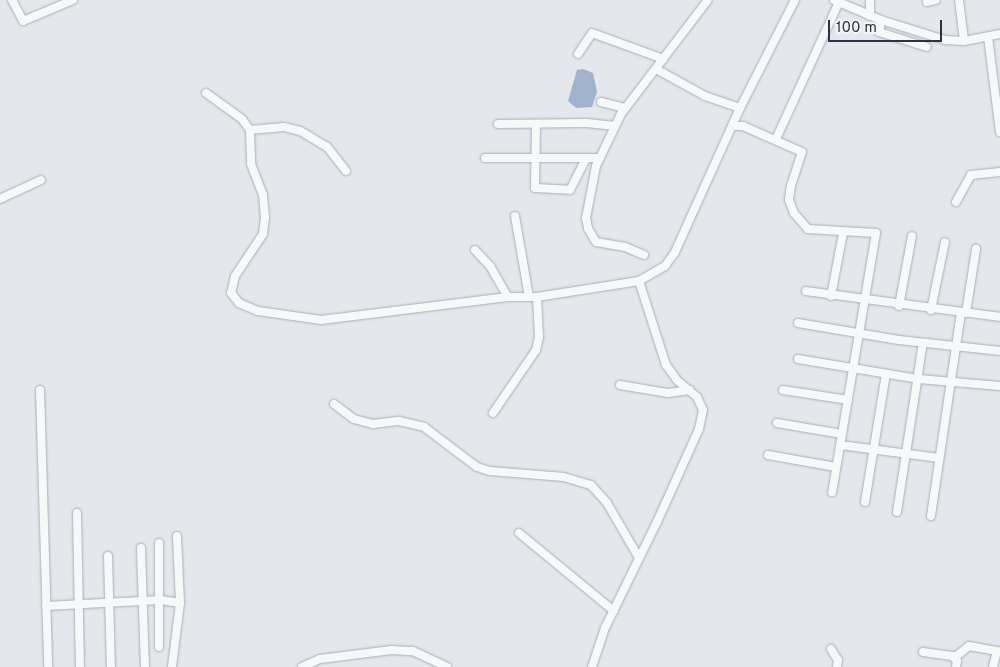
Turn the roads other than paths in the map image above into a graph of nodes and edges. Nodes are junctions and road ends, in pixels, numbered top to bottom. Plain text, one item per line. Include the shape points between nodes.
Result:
1 (12, 0) edge
2 (73, 0) edge
3 (708, 0) edge
4 (795, 0) edge
5 (870, 0) edge
6 (936, 0) edge
7 (959, 0) edge
8 (837, 1) edge
9 (927, 2) dead end
10 (870, 16) junction
11 (881, 20) junction
12 (1000, 34) edge
13 (988, 37) junction
14 (964, 42) junction
15 (927, 47) dead end
16 (578, 54) dead end
17 (996, 58) edge
18 (663, 59) junction
19 (656, 68) junction
20 (998, 86) edge
21 (206, 93) dead end
22 (601, 102) dead end
23 (625, 108) junction
24 (740, 108) junction
25 (1000, 121) edge
26 (498, 124) dead end
27 (536, 124) junction
28 (615, 126) junction
29 (732, 126) junction
30 (250, 130) junction
31 (1000, 132) edge
32 (776, 139) junction
33 (485, 158) dead end
34 (535, 158) junction
35 (586, 158) junction
36 (600, 158) junction
37 (346, 171) dead end
38 (1000, 172) edge
39 (41, 180) dead end
40 (0, 199) edge
41 (956, 202) dead end
42 (515, 216) dead end
43 (843, 233) junction
44 (912, 236) dead end
45 (945, 242) dead end
46 (976, 249) dead end
47 (475, 250) dead end
48 (644, 255) dead end
49 (639, 281) junction
50 (806, 291) dead end
51 (831, 296) junction
52 (508, 297) junction
53 (533, 297) junction
54 (865, 301) junction
55 (900, 306) junction
56 (931, 310) junction
57 (964, 313) junction
58 (1000, 315) edge
59 (798, 323) dead end
60 (860, 333) junction
61 (923, 343) junction
62 (957, 346) junction
63 (1000, 351) edge
64 (798, 359) dead end
65 (854, 367) junction
66 (886, 374) junction
67 (919, 379) junction
68 (952, 383) junction
69 (620, 385) dead end
70 (1000, 386) edge
71 (40, 390) dead end
72 (690, 390) junction
73 (783, 390) dead end
74 (848, 400) junction
75 (334, 404) dead end
76 (493, 413) dead end
77 (777, 423) dead end
78 (842, 434) junction
79 (840, 445) junction
80 (874, 451) junction
81 (907, 455) junction
82 (768, 456) dead end
83 (939, 458) junction
84 (836, 466) junction
85 (832, 492) dead end
86 (865, 502) dead end
87 (897, 512) dead end
88 (76, 513) dead end
89 (931, 516) dead end
90 (519, 533) dead end
91 (177, 536) dead end
92 (159, 543) dead end
93 (141, 548) dead end
94 (108, 556) dead end
95 (638, 556) junction
96 (161, 600) junction
97 (142, 602) junction
98 (180, 603) junction
99 (109, 604) junction
100 (46, 606) junction
101 (79, 606) junction
102 (614, 611) junction
103 (160, 647) dead end
104 (831, 649) dead end
105 (998, 651) edge
106 (923, 652) dead end
107 (955, 658) junction
108 (48, 667) edge
109 (80, 667) edge
110 (111, 667) edge
111 (145, 667) edge
112 (172, 667) edge
113 (302, 667) edge
114 (447, 667) edge
115 (592, 667) edge
116 (837, 667) edge
117 (956, 667) edge
118 (993, 667) edge

1 - 2 street via 23,21
3 - 18 street
4 - 24 street
5 - 10 street
6 - 9 street
7 - 14 street
8 - 10 street
8 - 32 street
10 - 11 street
11 - 14 street via 945,40
11 - 15 street via 879,32
12 - 13 street
13 - 14 street
13 - 17 street
16 - 18 street via 592,33
17 - 20 street
18 - 19 street
19 - 23 street
19 - 24 street via 704,96
20 - 25 street
21 - 30 street via 242,118
22 - 23 street
23 - 28 street
24 - 29 street
25 - 31 street
26 - 27 street
27 - 28 street
27 - 34 street
28 - 36 street
29 - 32 street
29 - 49 street via 675,252 665,266
30 - 37 street via 284,127 300,131 327,146
30 - 52 street via 251,164 263,194 265,216 263,234 243,261 232,289 234,297 247,308 321,320
32 - 43 street via 796,147 803,154 791,185 789,200 794,213 808,229
33 - 34 street
34 - 35 street
34 - 35 street via 536,188 570,190
35 - 36 street
36 - 48 street via 586,218 588,228 596,242 625,247
38 - 41 street via 971,175
39 - 40 street
42 - 53 street
43 - 51 street
43 - 54 street via 876,233
44 - 55 street
45 - 56 street
46 - 57 street
47 - 52 street via 490,266
49 - 53 street
49 - 72 street via 666,365
50 - 51 street
51 - 54 street
52 - 53 street
53 - 76 street via 539,338 536,350
54 - 55 street
54 - 60 street
55 - 56 street
56 - 57 street
57 - 58 street
57 - 62 street
59 - 60 street
60 - 61 street
60 - 65 street
61 - 62 street
61 - 67 street
62 - 63 street
62 - 68 street
64 - 65 street
65 - 66 street
65 - 74 street
66 - 67 street
66 - 80 street
67 - 68 street
67 - 81 street
68 - 70 street
68 - 83 street
69 - 72 street via 668,393
71 - 100 street
72 - 95 street via 704,410 699,429
73 - 74 street
74 - 78 street
75 - 95 street via 354,419 373,424 399,421 424,427 483,469 502,474 564,477 591,485 607,503
77 - 78 street
78 - 79 street
79 - 80 street
79 - 84 street
80 - 81 street
80 - 86 street
81 - 83 street
81 - 87 street
82 - 84 street
83 - 89 street
84 - 85 street
88 - 101 street
90 - 102 street
91 - 98 street
92 - 96 street
93 - 97 street
94 - 99 street
95 - 102 street
96 - 97 street
96 - 98 street
96 - 103 street
97 - 99 street
97 - 111 street
98 - 112 street
99 - 101 street
99 - 110 street
100 - 101 street
100 - 108 street
101 - 109 street
102 - 115 street
104 - 116 street via 838,660
105 - 107 street via 970,646
105 - 118 street
106 - 107 street
107 - 117 street
113 - 114 street via 320,659 391,650 413,651

